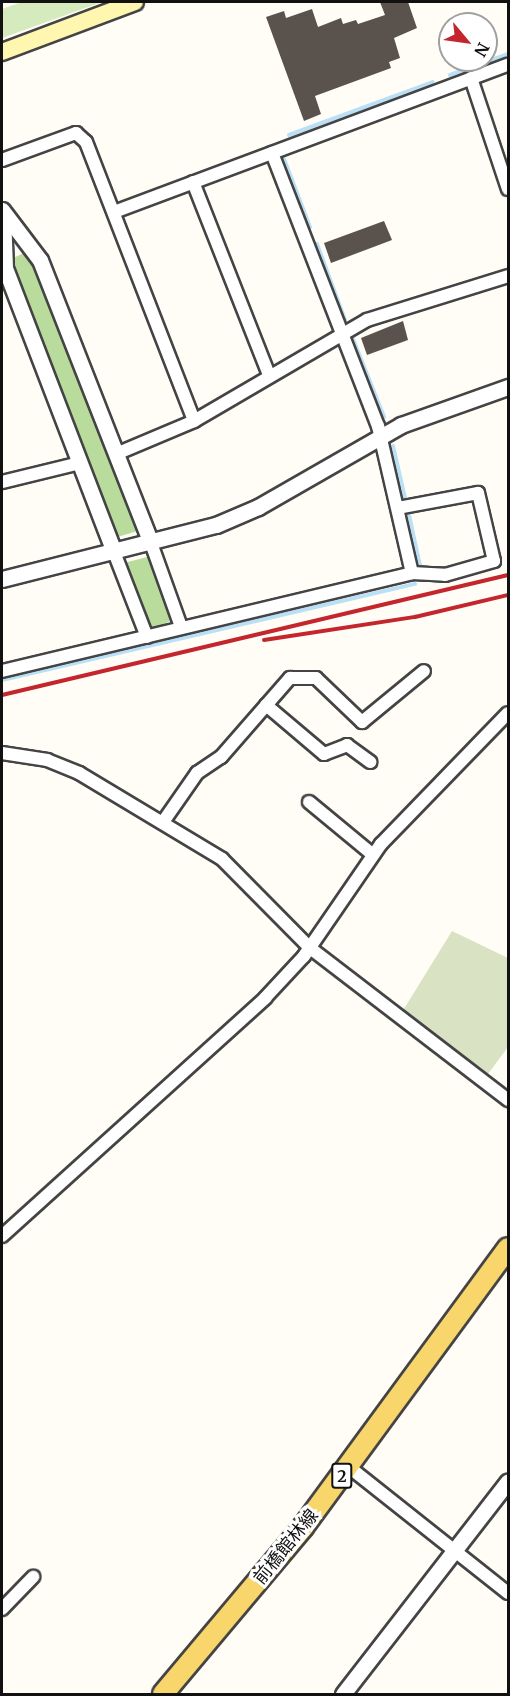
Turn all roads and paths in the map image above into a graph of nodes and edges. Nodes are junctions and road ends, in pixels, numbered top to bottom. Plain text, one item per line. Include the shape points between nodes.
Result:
1 (135, 2) edge
2 (2, 52) edge
3 (508, 65) edge
4 (471, 78) junction
5 (272, 153) junction
6 (2, 160) edge
7 (193, 182) junction
8 (508, 189) edge
9 (2, 212) edge
10 (114, 212) junction
11 (508, 276) edge
12 (342, 332) junction
13 (269, 375) junction
14 (508, 387) edge
15 (194, 421) junction
16 (381, 435) junction
17 (116, 454) junction
18 (80, 463) junction
19 (2, 482) edge
20 (398, 508) junction
21 (150, 543) junction
22 (114, 552) junction
23 (412, 573) junction
24 (2, 579) edge
25 (181, 627) junction
26 (147, 637) junction
27 (2, 670) edge
28 (424, 671) dead end
29 (266, 705) junction
30 (508, 713) edge
31 (2, 753) edge
32 (370, 762) dead end
33 (309, 802) dead end
34 (163, 822) junction
35 (373, 855) junction
36 (309, 948) junction
37 (508, 1100) edge
38 (3, 1229) edge
39 (508, 1248) edge
40 (349, 1467) junction
41 (508, 1481) edge
42 (454, 1551) junction
43 (33, 1577) dead end
44 (508, 1593) edge
45 (2, 1609) edge
46 (168, 1693) edge
47 (343, 1695) edge

1 - 2 main road
3 - 4 street
4 - 5 street
4 - 8 street
5 - 7 street
5 - 12 street
6 - 10 street via 76,133 86,142
7 - 10 street
7 - 13 street
9 - 17 street via 40,260
9 - 18 street via 5,268
10 - 15 street
11 - 12 street via 411,304
12 - 13 street
12 - 16 street
13 - 15 street
14 - 16 street via 454,403
15 - 17 street
16 - 20 street
16 - 21 street via 258,507
17 - 21 street
18 - 19 street
18 - 22 street
20 - 23 street
20 - 23 street via 478,493 492,546 492,563 445,575
21 - 22 street
21 - 25 street
22 - 24 street
22 - 26 street
23 - 25 street
25 - 26 street
26 - 27 street
28 - 29 street via 362,722 316,678 290,678
29 - 32 street via 324,754 347,745
29 - 34 street via 221,757 197,773
30 - 35 street via 426,794
31 - 34 street via 67,767
33 - 35 street
34 - 36 street via 222,859
35 - 36 street
36 - 37 street
36 - 38 street via 265,998 177,1074 112,1140
39 - 40 main road, 前橋館林線 / 2
40 - 42 street
40 - 46 main road, 前橋館林線 / 2
41 - 42 street
42 - 44 street
42 - 47 street
43 - 45 street

